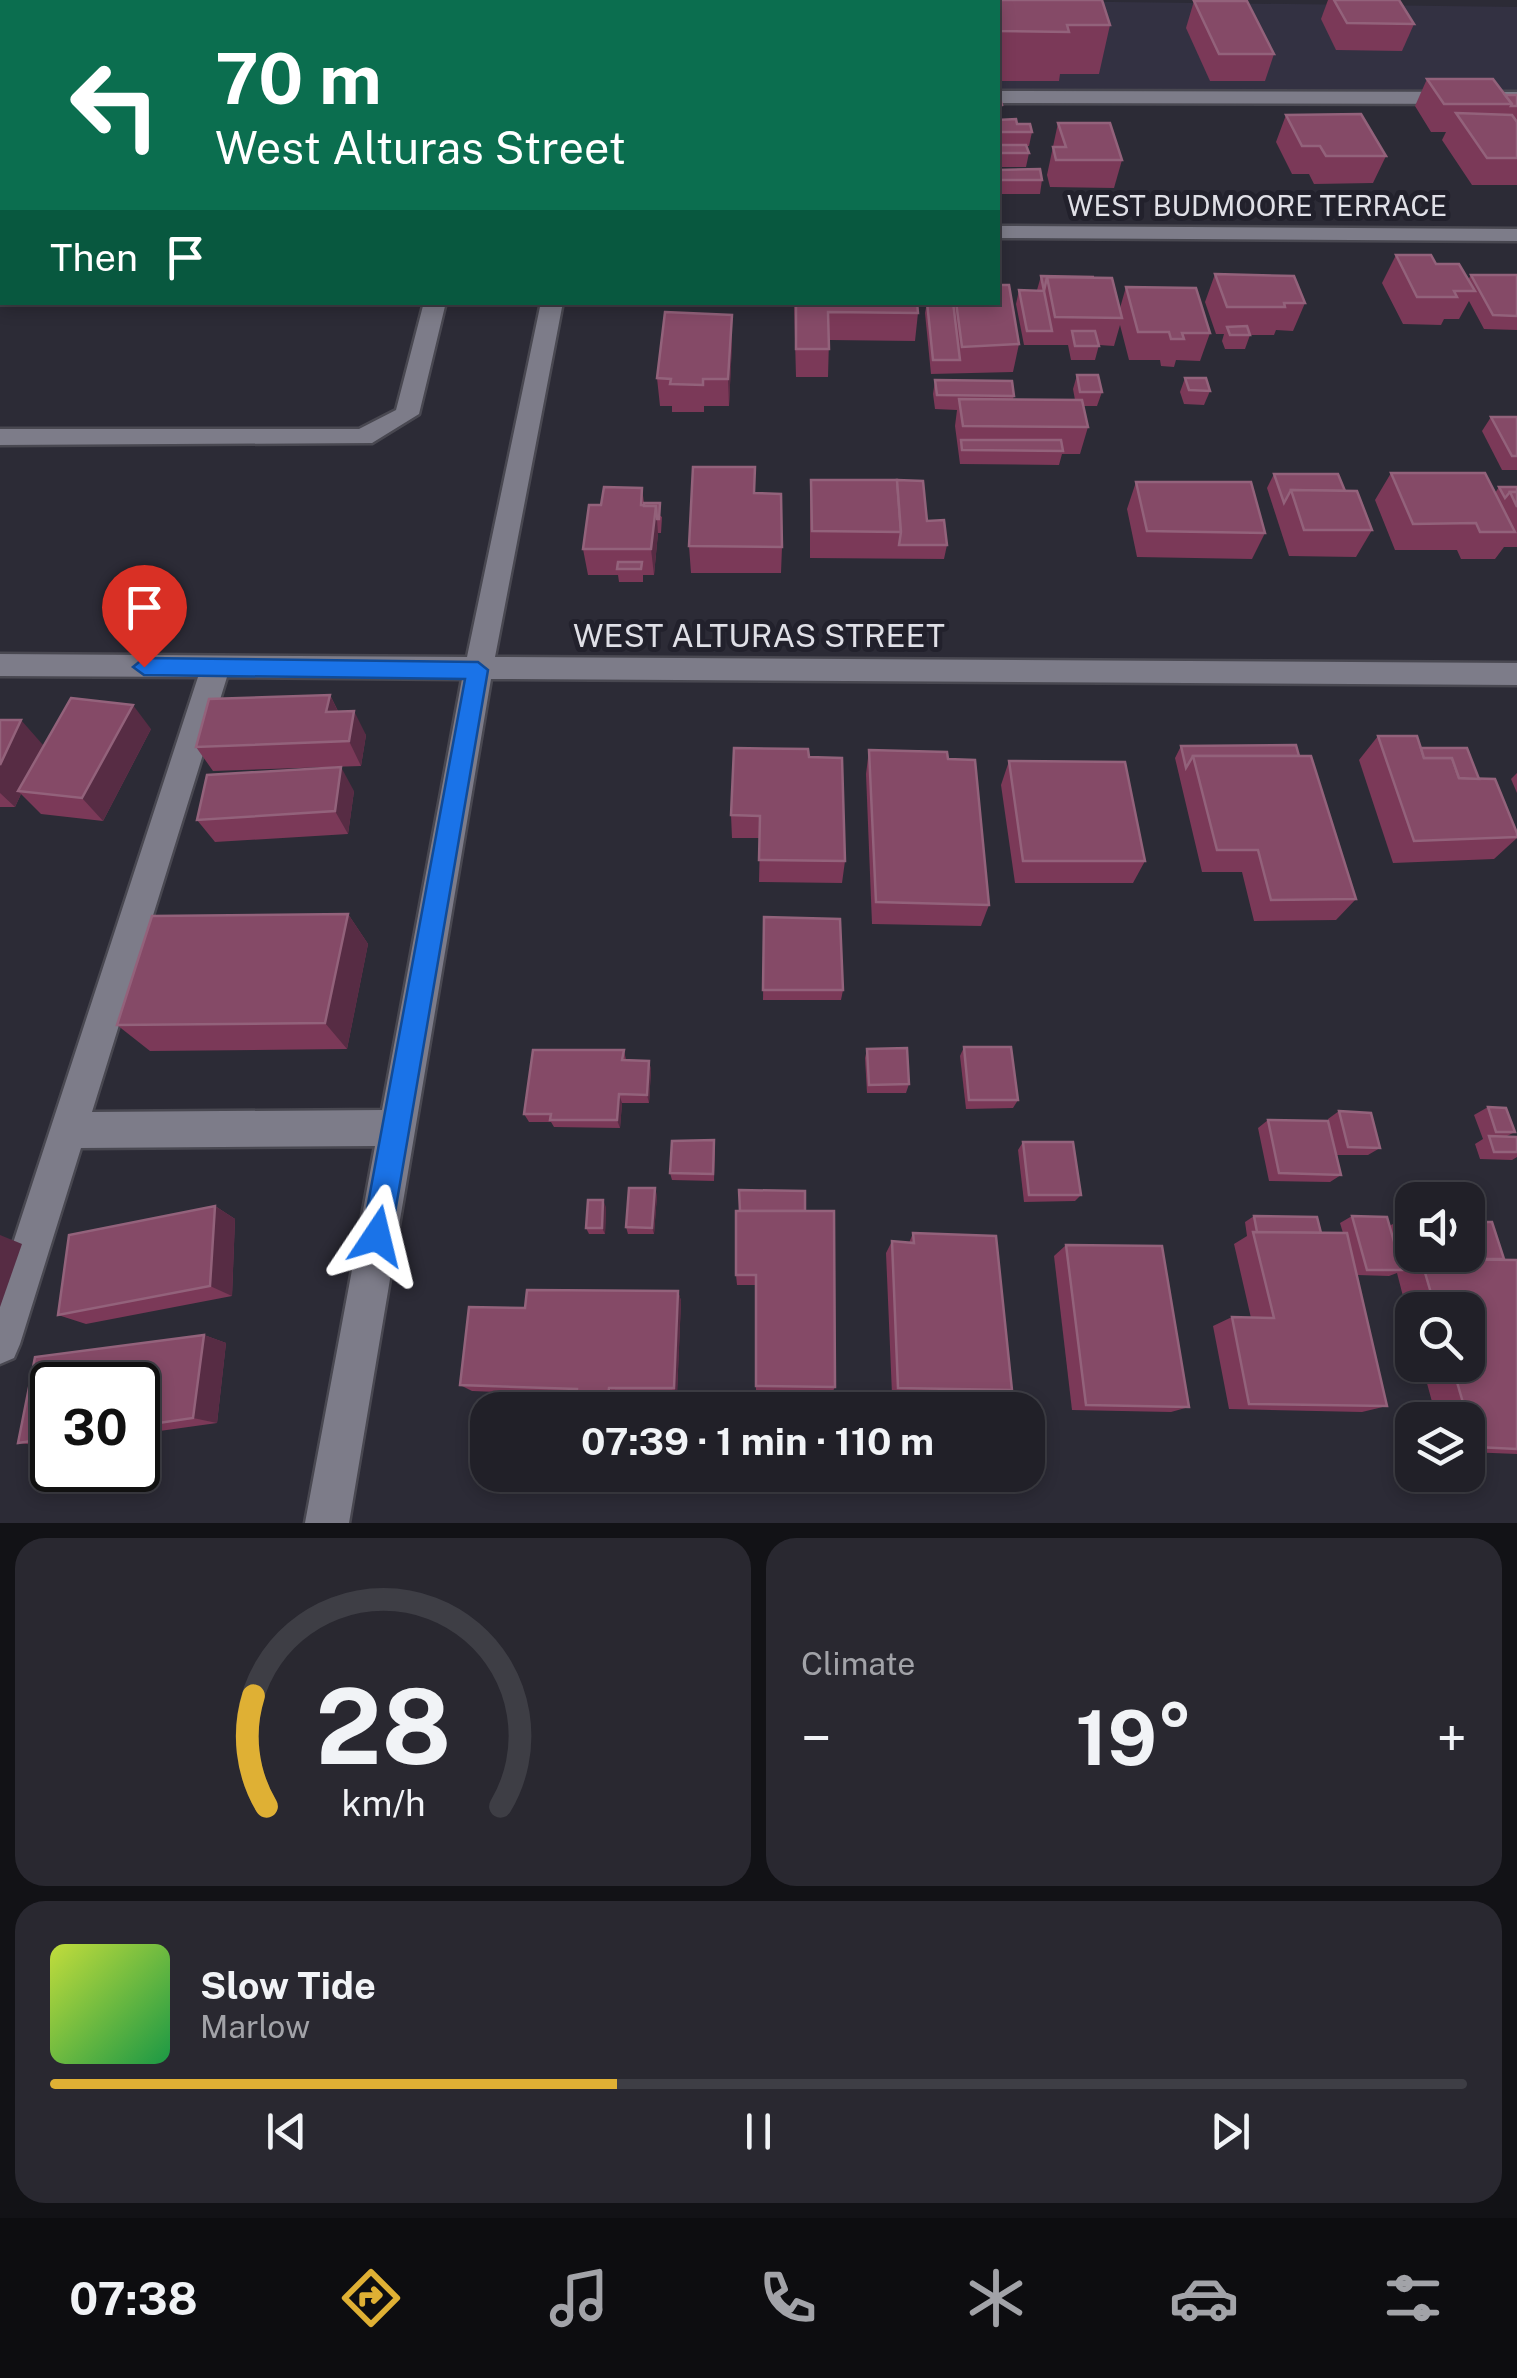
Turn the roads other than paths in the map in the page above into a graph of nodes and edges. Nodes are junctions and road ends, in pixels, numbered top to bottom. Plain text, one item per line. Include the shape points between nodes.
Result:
1 (1000, 96) edge
2 (1517, 98) edge
3 (1000, 232) edge
4 (1517, 236) edge
5 (434, 305) edge
6 (551, 305) edge
7 (0, 437) edge
8 (0, 666) edge
9 (216, 667) junction
10 (478, 670) junction
11 (1517, 674) edge
12 (396, 1128) junction
13 (68, 1130) junction
14 (0, 1344) edge
15 (326, 1523) edge

1 - 2 street
3 - 4 street, WEST BUDMOORE TERRACE
5 - 7 street via 407,414 363,437
6 - 10 street
8 - 9 street, WEST ALTURAS STREET
9 - 10 street, WEST ALTURAS STREET
9 - 13 street
10 - 11 street, WEST ALTURAS STREET
10 - 12 street
12 - 13 street
12 - 15 street
13 - 14 street

